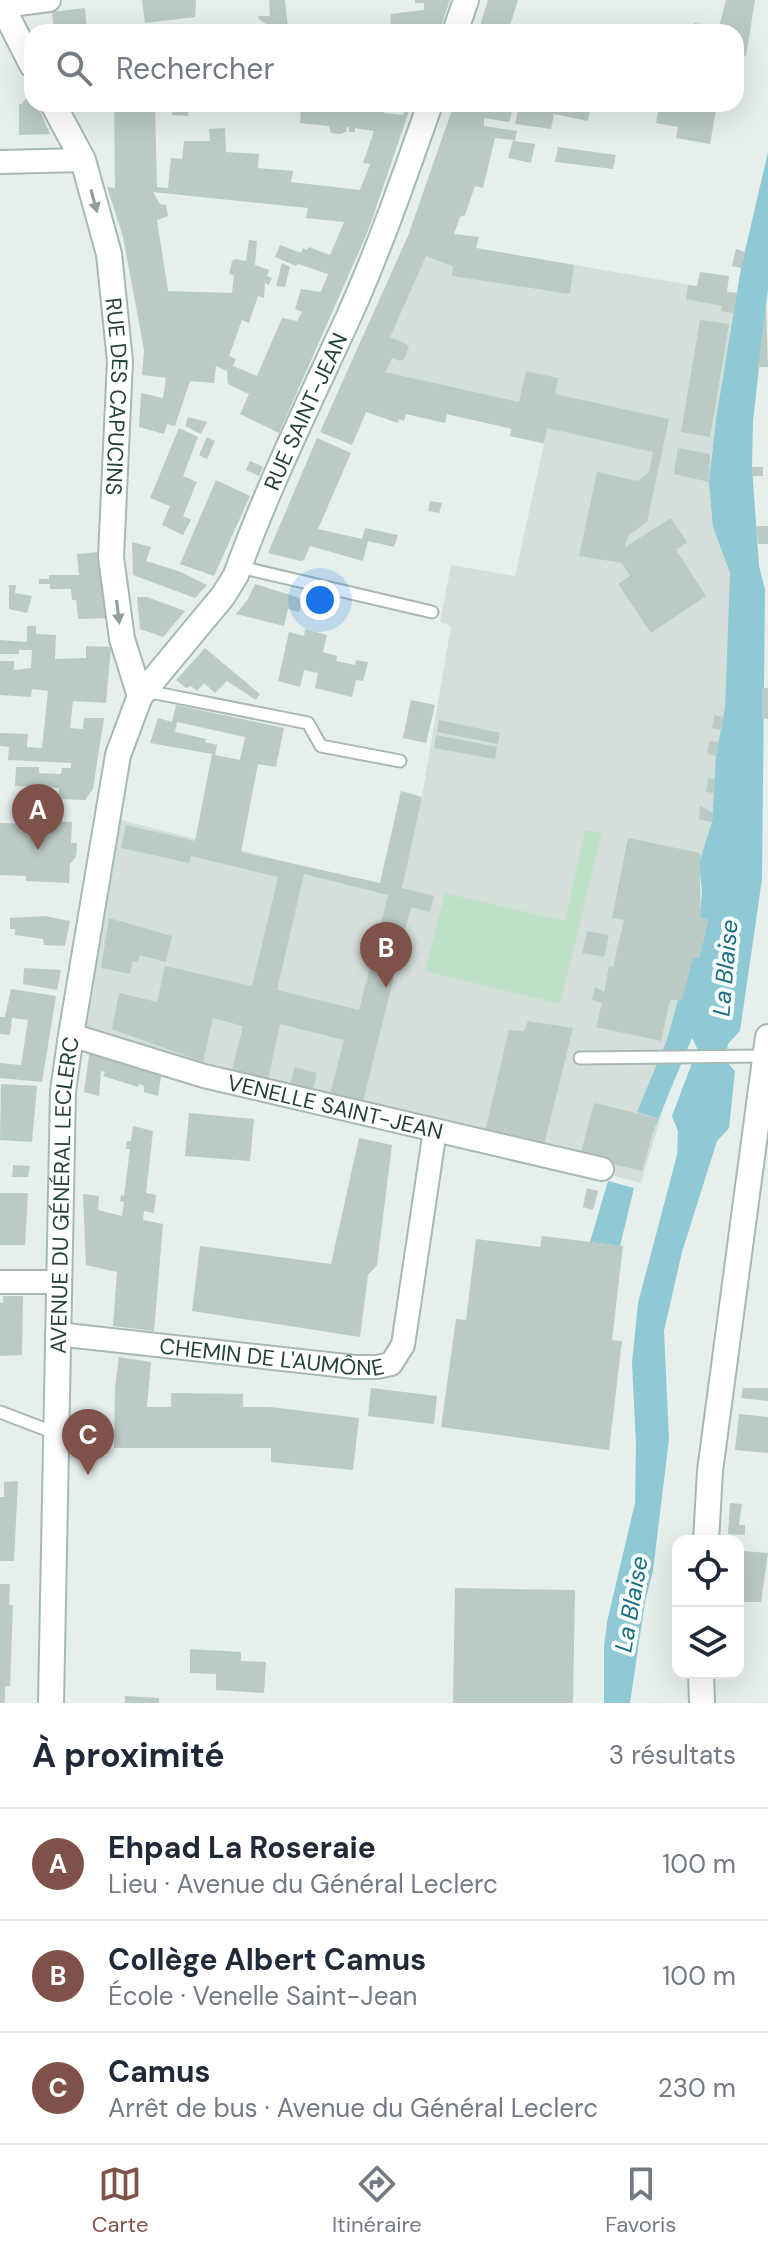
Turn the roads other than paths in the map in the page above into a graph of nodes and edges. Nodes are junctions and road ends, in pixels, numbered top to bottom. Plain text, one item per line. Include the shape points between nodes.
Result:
1 (49, 0) edge
2 (466, 0) edge
3 (1, 4) edge
4 (458, 24) edge
5 (24, 49) edge
6 (57, 112) edge
7 (427, 112) edge
8 (83, 160) junction
9 (0, 162) edge
10 (239, 567) junction
11 (432, 612) dead end
12 (140, 696) junction
13 (400, 761) dead end
14 (71, 1035) junction
15 (767, 1047) edge
16 (580, 1058) dead end
17 (435, 1130) junction
18 (602, 1169) dead end
19 (0, 1282) edge
20 (59, 1282) junction
21 (57, 1334) junction
22 (0, 1412) edge
23 (55, 1433) junction
24 (706, 1535) edge
25 (701, 1679) edge
26 (51, 1703) edge
27 (702, 1703) edge

1 - 3 street
2 - 4 main road
3 - 5 main road
6 - 8 main road, RUE DES CAPUCINS
7 - 10 main road, RUE SAINT-JEAN via 350,313
8 - 9 street
8 -> 12 main road, RUE DES CAPUCINS via 109,254 120,361 111,557 122,639
10 - 11 lane
10 - 12 main road, RUE SAINT-JEAN via 223,596
12 - 13 lane via 156,693 308,723 321,746
12 - 14 main road, AVENUE DU GÉNÉRAL LECLERC via 118,755
14 - 17 street, VENELLE SAINT-JEAN via 204,1076
14 - 20 main road, AVENUE DU GÉNÉRAL LECLERC via 63,1091
15 - 16 lane via 739,1056
15 - 24 main road via 710,1471
17 - 18 street, VENELLE SAINT-JEAN
17 - 21 street, CHEMIN DE L'AUMÔNE via 403,1345 391,1364 355,1367
19 - 20 street
20 - 21 main road, AVENUE DU GÉNÉRAL LECLERC
21 - 23 main road, AVENUE DU GÉNÉRAL LECLERC
22 - 23 lane
23 - 26 main road, AVENUE DU GÉNÉRAL LECLERC
25 - 27 main road

